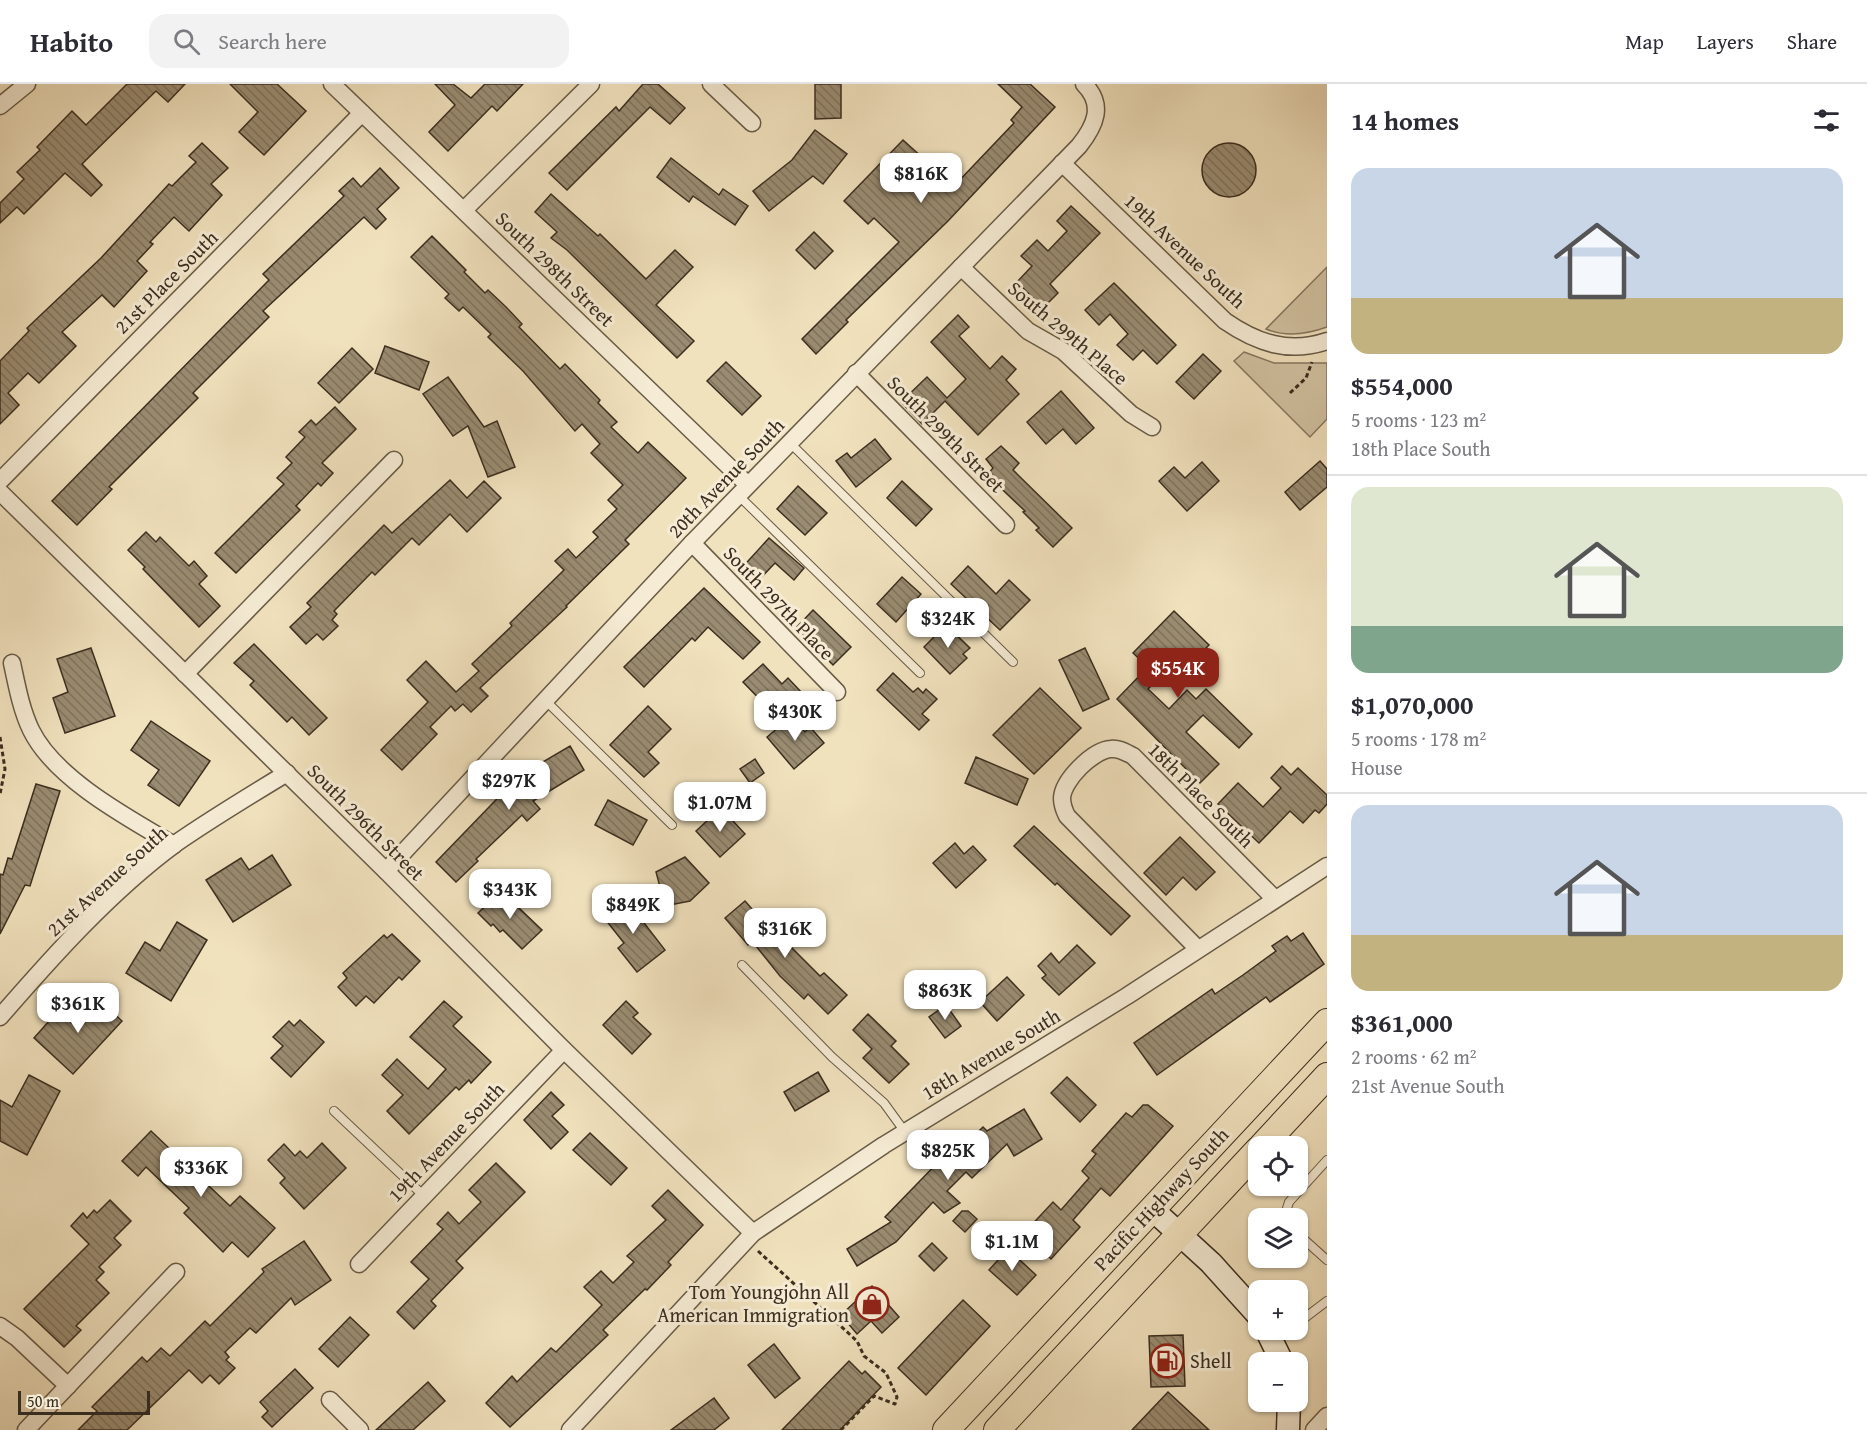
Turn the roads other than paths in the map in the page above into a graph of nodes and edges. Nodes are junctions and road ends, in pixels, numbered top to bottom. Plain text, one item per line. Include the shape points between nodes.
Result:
1 (27, 84) edge
2 (332, 84) edge
3 (591, 84) edge
4 (711, 84) edge
5 (1084, 84) edge
6 (0, 106) edge
7 (362, 113) junction
8 (752, 123) dead end
9 (1062, 163) junction
10 (464, 210) junction
11 (961, 267) junction
12 (1327, 341) edge
13 (856, 373) junction
14 (1152, 427) dead end
15 (789, 442) junction
16 (394, 460) dead end
17 (0, 481) edge
18 (743, 490) junction
19 (0, 492) edge
20 (1006, 525) dead end
21 (692, 543) junction
22 (1013, 662) dead end
23 (12, 663) dead end
24 (920, 673) dead end
25 (185, 674) junction
26 (837, 692) dead end
27 (545, 700) junction
28 (286, 773) junction
29 (672, 825) dead end
30 (174, 845) junction
31 (1327, 866) edge
32 (386, 871) junction
33 (1275, 899) junction
34 (1198, 949) junction
35 (742, 965) dead end
36 (0, 1017) edge
37 (1327, 1022) edge
38 (564, 1050) junction
39 (1327, 1076) edge
40 (334, 1111) dead end
41 (904, 1132) junction
42 (1271, 1136) edge
43 (1327, 1160) edge
44 (1248, 1161) edge
45 (424, 1196) junction
46 (1287, 1208) edge
47 (1152, 1209) junction
48 (1179, 1234) junction
49 (750, 1237) junction
50 (1308, 1243) edge
51 (1327, 1260) edge
52 (359, 1264) dead end
53 (176, 1272) dead end
54 (1327, 1300) edge
55 (1248, 1302) edge
56 (1308, 1315) edge
57 (0, 1326) edge
58 (68, 1386) junction
59 (330, 1400) dead end
60 (1289, 1412) edge
61 (1327, 1416) edge
62 (26, 1430) edge
63 (360, 1430) edge
64 (570, 1430) edge
65 (946, 1430) edge
66 (997, 1430) edge
67 (1288, 1430) edge
68 (1314, 1430) edge

1 - 6 street
2 - 7 street, South 298th Street
3 - 10 street
4 - 8 street
5 - 9 street, 20th Avenue South via 1096,104 1097,116 1092,130
7 - 10 street, South 298th Street
7 - 17 street, 21st Place South
9 - 11 street, 20th Avenue South
9 - 12 street, 19th Avenue South via 1242,333 1287,348
10 - 18 street, South 298th Street
11 - 13 street, 20th Avenue South
11 - 14 street, South 299th Place via 1028,332 1064,351 1131,414
13 - 15 street, 20th Avenue South
13 - 20 street, South 299th Street
15 - 18 street, 20th Avenue South
15 - 22 lane
16 - 25 street
18 - 21 street, 20th Avenue South
18 - 24 lane
19 - 25 street, South 296th Street
21 - 26 street, South 297th Place
21 - 27 street, 20th Avenue South
23 - 30 street via 26,719 50,756 107,802
25 - 28 street, South 296th Street
27 - 29 lane
27 - 32 street, 20th Avenue South
28 - 30 street, 21st Avenue South
28 - 32 street, South 296th Street
30 - 36 street, 21st Avenue South via 91,918
31 - 33 street, 18th Avenue South
32 - 38 street, South 296th Street
33 - 34 street, 18th Avenue South
33 - 34 street, 18th Place South via 1133,756 1121,750 1098,753 1065,787 1062,796 1066,816
34 - 41 street, 18th Avenue South
35 - 41 lane via 832,1058 885,1103
37 - 47 main road, Pacific Highway South
38 - 45 street, 19th Avenue South
38 - 49 street, South 296th Street
39 - 42 main road
40 - 45 lane
41 - 49 street, 18th Avenue South
43 - 46 lane
44 - 48 main road, Pacific Highway South
45 - 52 street, 19th Avenue South
47 - 48 main road
47 - 65 main road, Pacific Highway South
48 - 55 main road
48 - 66 main road, Pacific Highway South
49 - 64 street, 18th Avenue South
50 - 51 lane
53 - 58 street
54 - 56 lane
57 - 58 street
58 - 62 street
59 - 63 street
60 - 67 main road
61 - 68 street

